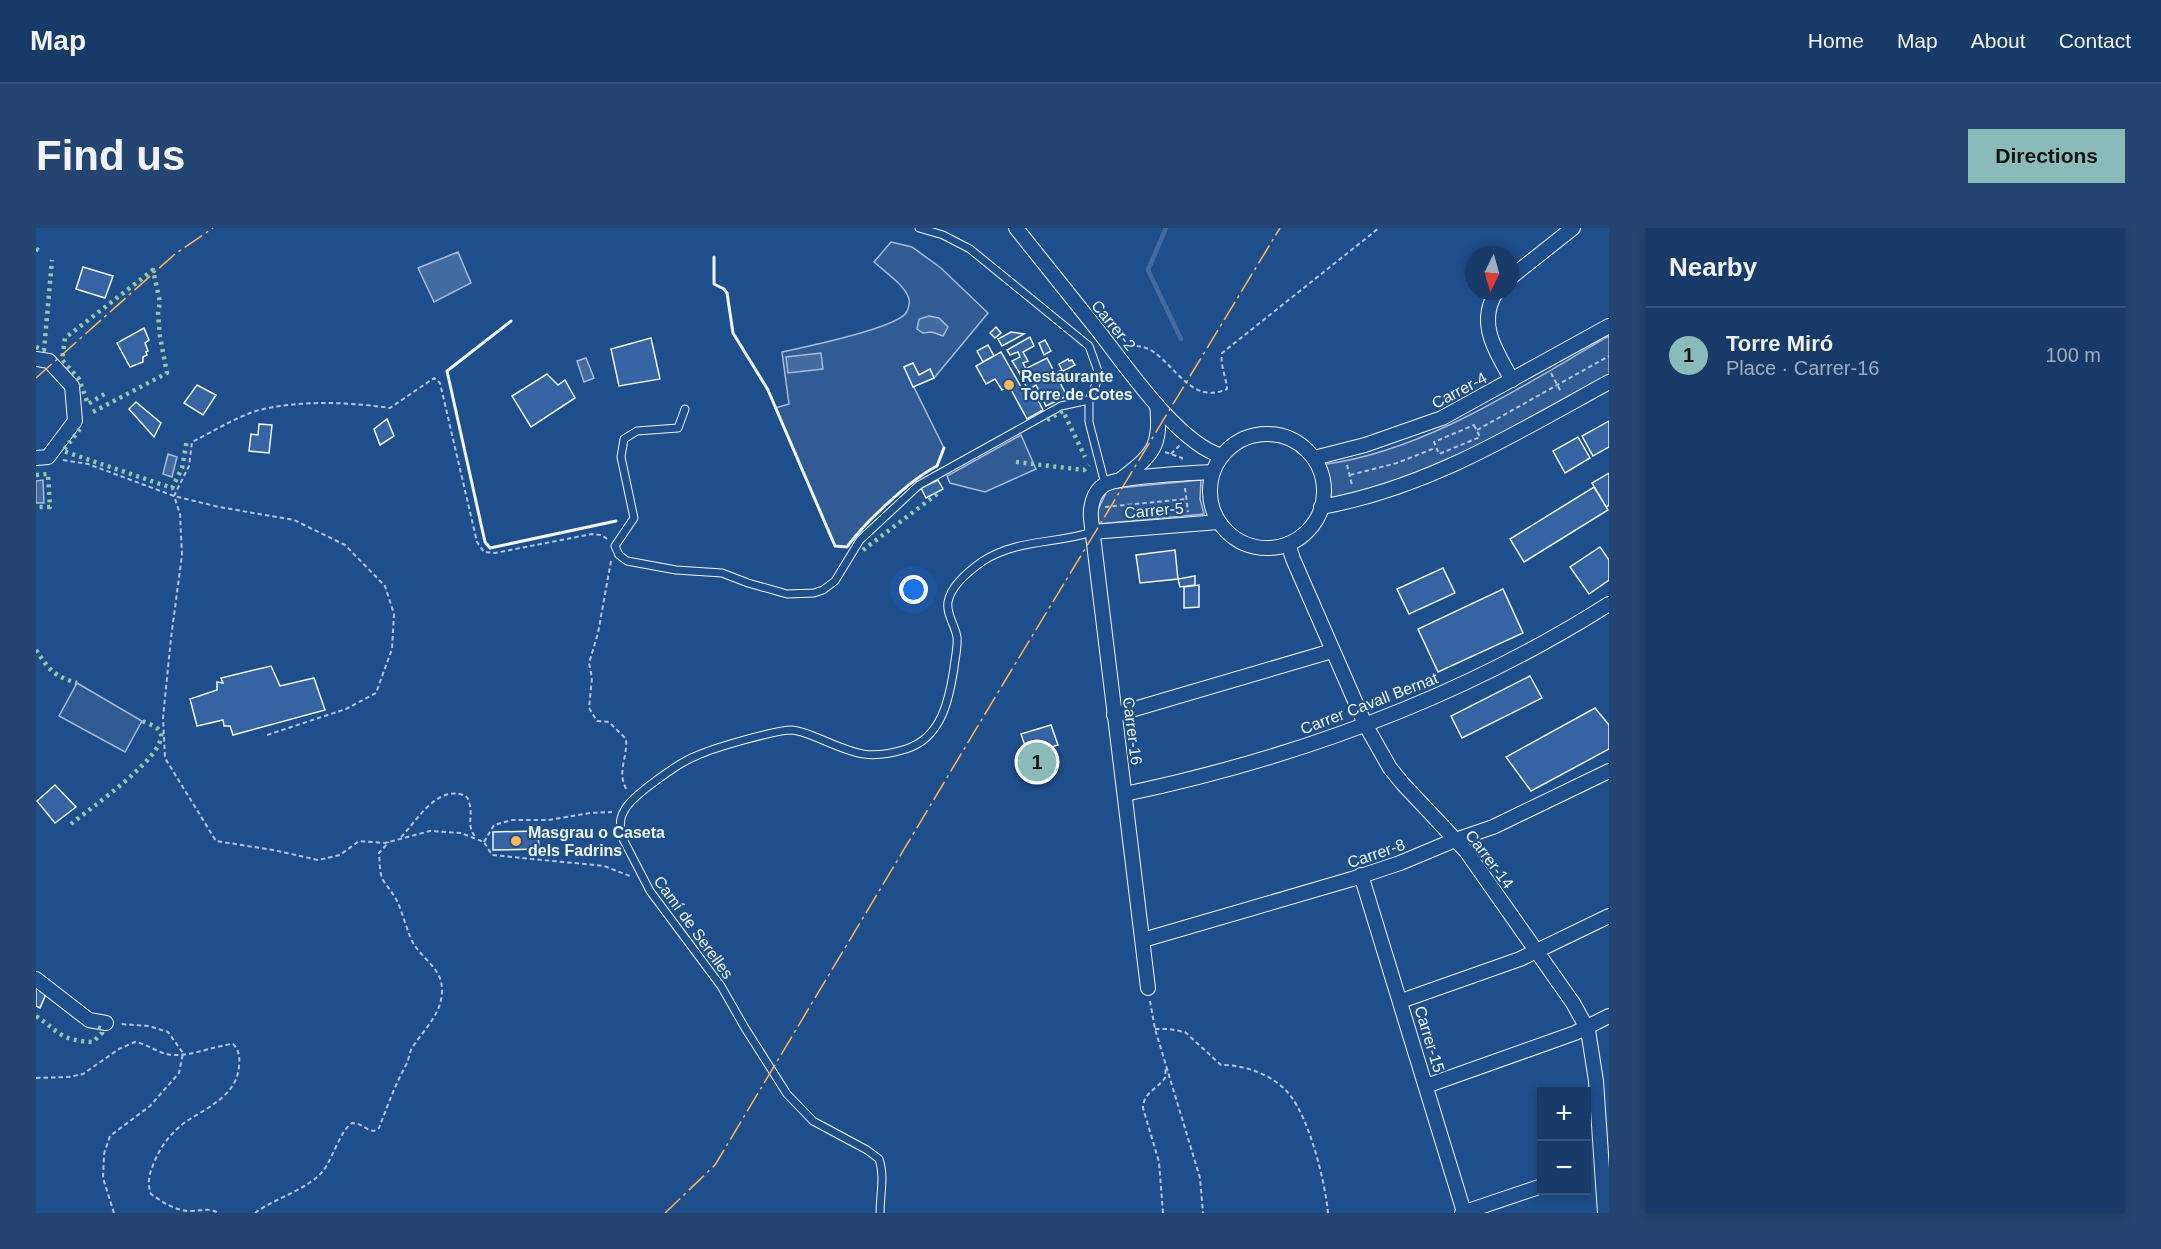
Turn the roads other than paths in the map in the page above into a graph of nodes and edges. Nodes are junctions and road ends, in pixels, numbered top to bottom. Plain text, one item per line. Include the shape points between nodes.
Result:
1 (919, 228) edge
2 (1016, 228) edge
3 (1573, 228) edge
4 (1519, 271) edge
5 (1493, 300) edge
6 (1609, 327) edge
7 (36, 358) edge
8 (1512, 380) junction
9 (1609, 382) edge
10 (1089, 399) junction
11 (1157, 405) junction
12 (685, 409) dead end
13 (1222, 456) junction
14 (42, 458) edge
15 (1314, 458) junction
16 (1213, 472) junction
17 (1112, 482) junction
18 (1321, 507) junction
19 (1219, 522) junction
20 (1092, 532) junction
21 (1288, 544) junction
22 (1609, 603) edge
23 (1332, 651) junction
24 (1114, 716) junction
25 (1365, 724) junction
26 (1609, 771) edge
27 (1125, 794) junction
28 (1455, 840) junction
29 (1361, 875) junction
30 (1609, 916) edge
31 (1143, 940) junction
32 (1537, 952) junction
33 (36, 979) edge
34 (1149, 987) road end
35 (1401, 1001) junction
36 (1609, 1016) edge
37 (106, 1023) road end
38 (1587, 1028) junction
39 (1426, 1086) junction
40 (1605, 1161) edge
41 (1591, 1167) edge
42 (1537, 1188) edge
43 (880, 1213) edge
44 (1463, 1213) edge
45 (1605, 1213) edge

1 - 10 lane via 970,249 1086,342 1098,371
2 - 11 street, Carrer-2
3 - 4 street
5 - 8 street via 1488,310 1490,339
6 - 8 street, Carrer-4
7 - 14 street via 49,362 72,386 75,421
8 - 15 street, Carrer-4 via 1419,427
9 - 18 street via 1473,457 1408,483
10 - 12 lane via 1061,406 919,484 860,540 836,581 814,593 788,594 722,573 676,570 627,561 619,555 615,546 634,518 621,457 624,439 637,431 678,428
10 - 17 lane via 1090,429
11 - 13 street, Carrer-2 via 1188,436
11 - 17 street via 1156,442 1148,457
13 - 15 street via 1234,444 1268,434 1286,437
13 - 16 street
15 - 18 street via 1324,482
16 - 17 street, Carrer-5
16 - 19 street via 1212,506
17 - 20 street, Carrer-16 via 1094,497
18 - 21 street via 1316,521
19 - 20 street, Carrer-5
19 - 21 street via 1250,545 1269,548
20 - 24 street, Carrer-16
20 - 43 lane, Camí de Serelles via 1010,548 983,561 954,588 948,604 957,636 952,683 939,722 922,741 905,749 866,756 803,732 784,731 696,755 623,811 622,837 645,882 721,986 787,1094 813,1121 879,1159
21 - 23 street, Carrer-14
22 - 25 street, Carrer Cavall Bernat via 1531,651 1474,680
23 - 24 street
23 - 25 street, Carrer-14
24 - 27 street, Carrer-16
25 - 27 street, Carrer Cavall Bernat via 1223,770
25 - 28 street, Carrer-14 via 1390,768
26 - 28 street, Carrer-8 via 1493,827
27 - 31 street, Carrer-16
28 - 29 street, Carrer-8
28 - 32 street, Carrer-14
29 - 31 street, Carrer-8
29 - 35 street, Carrer-15
30 - 32 street
31 - 34 street, Carrer-16
32 - 35 street
32 - 38 street, Carrer-14
33 - 37 street via 89,1020
35 - 39 street, Carrer-15
36 - 38 street
38 - 39 street
38 - 40 street, Carrer-14
39 - 44 street, Carrer-15
40 - 41 street
40 - 45 street, Carrer-14
42 - 44 street

